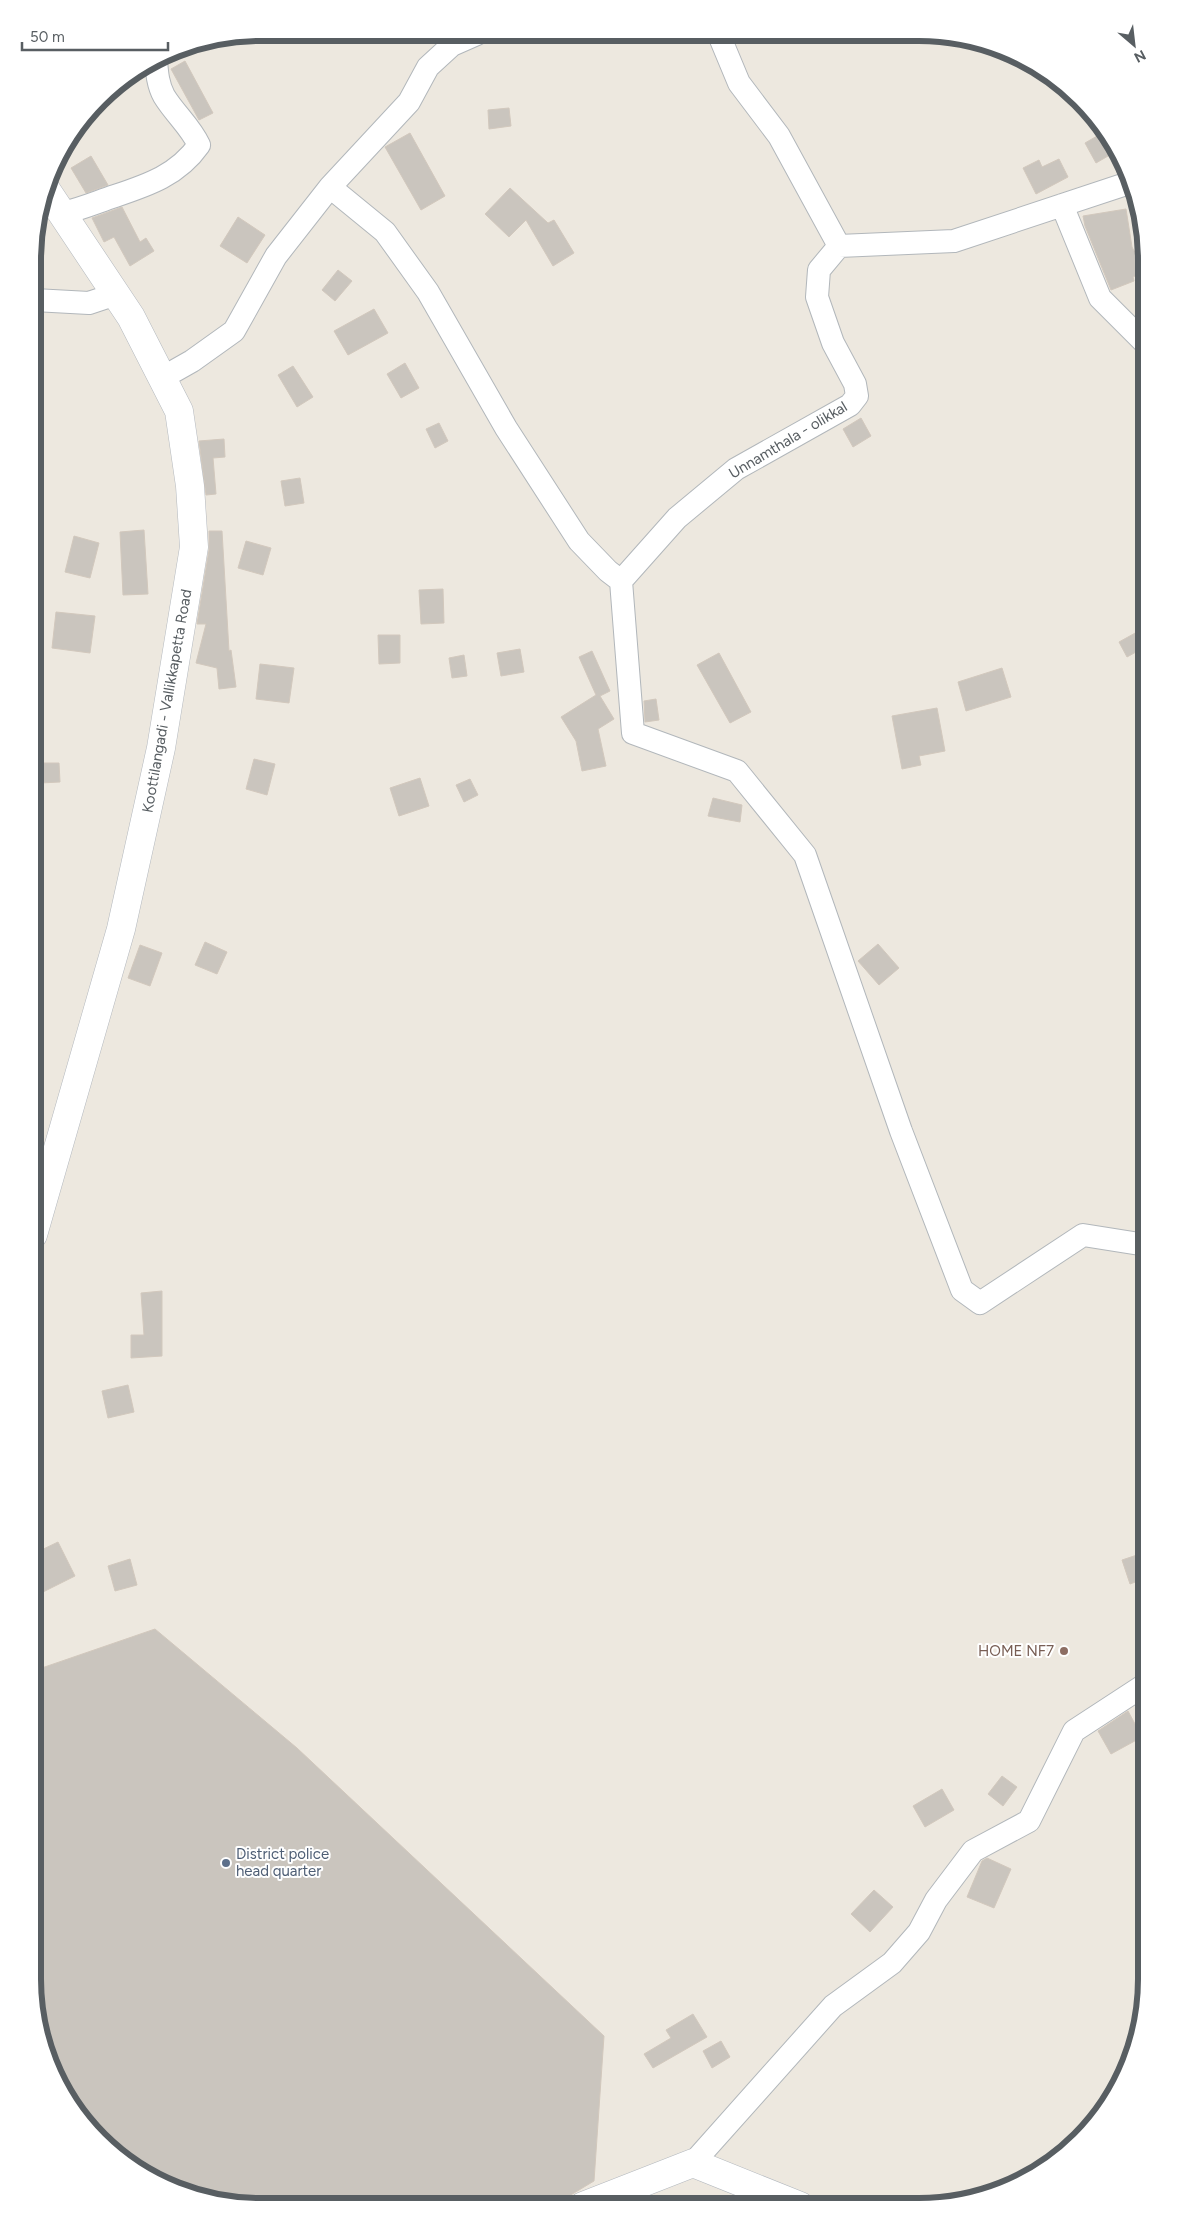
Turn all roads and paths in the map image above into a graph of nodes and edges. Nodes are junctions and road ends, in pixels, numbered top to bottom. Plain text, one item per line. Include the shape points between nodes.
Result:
1 (461, 41) edge
2 (722, 41) edge
3 (157, 68) edge
4 (1124, 185) edge
5 (330, 187) junction
6 (51, 197) edge
7 (1062, 205) junction
8 (63, 213) junction
9 (839, 246) junction
10 (116, 294) junction
11 (41, 300) edge
12 (1138, 336) edge
13 (162, 378) junction
14 (621, 581) junction
15 (41, 1207) edge
16 (1138, 1244) edge
17 (1138, 1689) edge
18 (693, 2163) junction
19 (604, 2198) edge
20 (780, 2198) edge

1 - 5 street via 428,67 408,102
2 - 9 street via 739,82 779,136
3 - 8 street via 163,94 199,145 189,159 151,184
4 - 7 street
5 - 13 street via 276,256 234,331
5 - 14 street via 385,232 428,292 506,428 579,541
6 - 8 main road, Koottilangadi - Vallikkapetta Road
7 - 9 street via 954,241
7 - 12 street via 1100,298
8 - 10 main road, Koottilangadi - Vallikkapetta Road
9 - 14 street, Unnamthala - olikkal via 818,270 817,297 834,343 855,384 857,396 850,405 736,470 678,518
10 - 11 street via 89,303
10 - 13 main road, Koottilangadi - Vallikkapetta Road
13 - 15 main road, Koottilangadi - Vallikkapetta Road via 179,411 190,486 194,547 161,748 121,930
14 - 16 street via 634,733 737,771 805,855 901,1131 962,1290 980,1303 1083,1234
17 - 18 street via 1074,1731 1029,1821 973,1851 936,1900 920,1932 892,1963 833,2006
18 - 19 main road
18 - 20 main road

